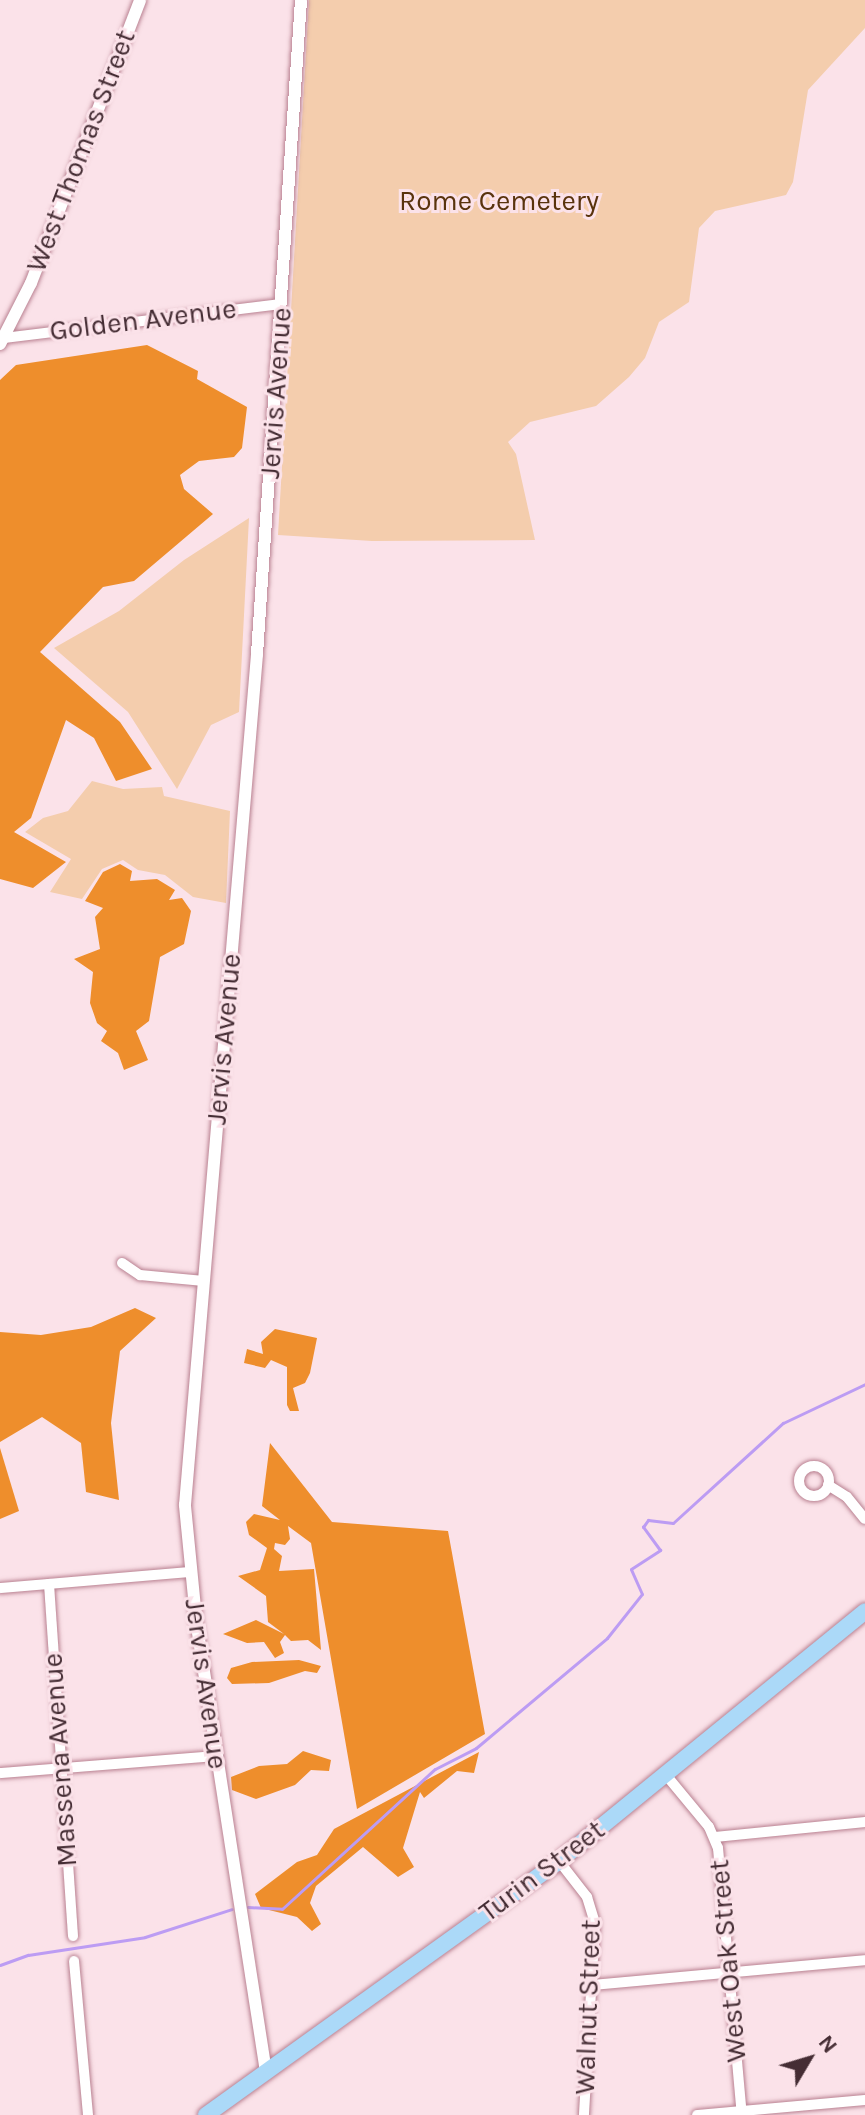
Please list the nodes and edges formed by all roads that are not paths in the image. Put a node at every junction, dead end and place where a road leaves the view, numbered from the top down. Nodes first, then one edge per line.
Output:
1 (140, 0) edge
2 (301, 0) edge
3 (281, 304) junction
4 (2, 341) edge
5 (122, 1263) dead end
6 (204, 1281) junction
7 (828, 1485) dead end
8 (865, 1519) edge
9 (190, 1572) junction
10 (49, 1584) junction
11 (0, 1588) edge
12 (865, 1611) edge
13 (217, 1756) junction
14 (61, 1768) junction
15 (0, 1773) edge
16 (666, 1775) junction
17 (865, 1822) edge
18 (715, 1837) junction
19 (559, 1861) junction
20 (73, 1936) dead end
21 (865, 1960) edge
22 (74, 1961) dead end
23 (729, 1972) junction
24 (592, 1985) junction
25 (266, 2072) junction
26 (865, 2100) edge
27 (742, 2113) edge
28 (88, 2115) edge
29 (206, 2115) edge
30 (584, 2115) edge
31 (697, 2115) edge

1 - 4 street, West Thomas Street
2 - 3 street, Jervis Avenue
3 - 4 street, Golden Avenue
3 - 6 street, Jervis Avenue
5 - 6 street
6 - 9 street, Jervis Avenue
7 - 8 street
9 - 10 street
9 - 13 street, Jervis Avenue
10 - 11 street
10 - 14 street, Massena Avenue
12 - 16 main road, Turin Street
13 - 14 street
13 - 25 street, Jervis Avenue
14 - 15 street
14 - 20 street, Massena Avenue
16 - 18 street, West Oak Street
16 - 19 main road, Turin Street
17 - 18 street
18 - 23 street, West Oak Street
19 - 24 street, Walnut Street
19 - 25 main road, Turin Street
21 - 23 street
22 - 28 street
23 - 24 street
23 - 27 street, West Oak Street
24 - 30 street, Walnut Street
25 - 29 main road, Turin Street
26 - 27 street
27 - 31 street

